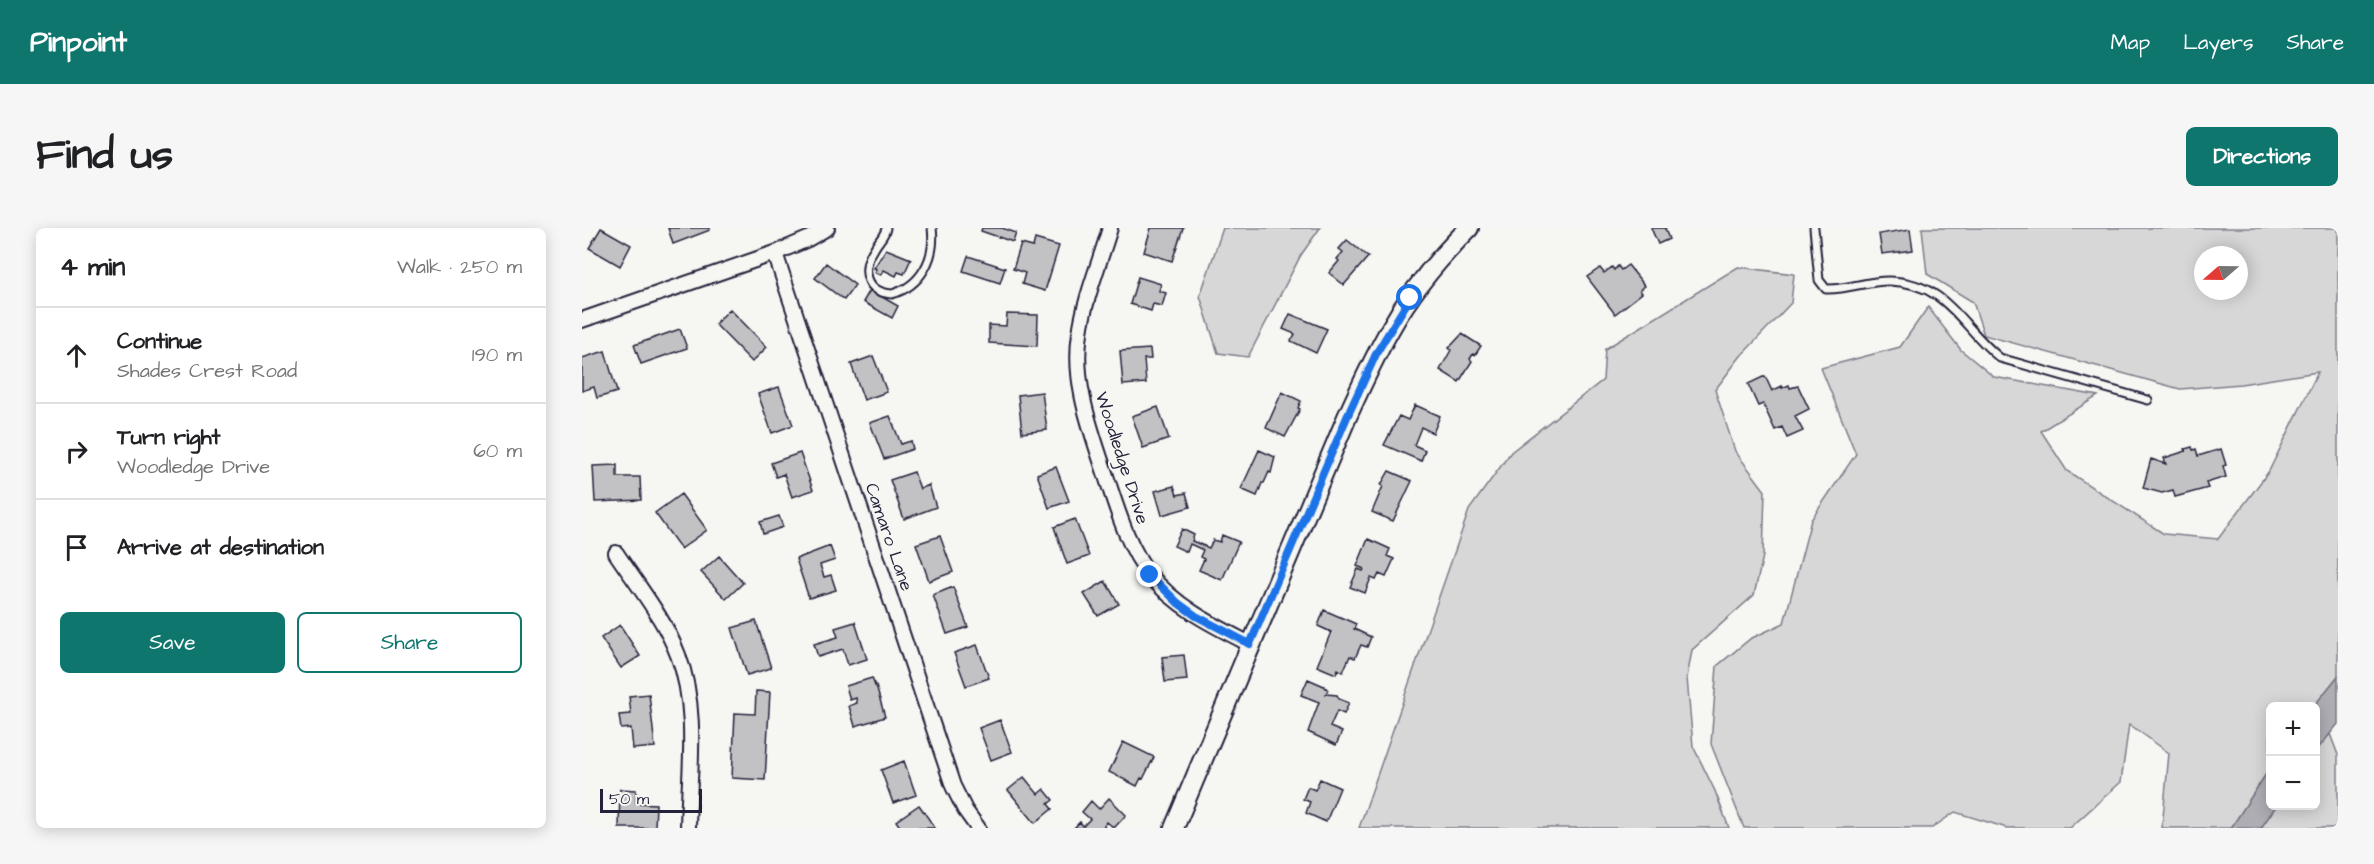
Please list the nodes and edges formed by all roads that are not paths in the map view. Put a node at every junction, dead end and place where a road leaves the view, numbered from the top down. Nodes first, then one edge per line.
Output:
1 (827, 228) edge
2 (886, 228) edge
3 (932, 228) edge
4 (1110, 228) edge
5 (1468, 228) edge
6 (1814, 228) edge
7 (775, 253) junction
8 (582, 320) edge
9 (2148, 400) dead end
10 (616, 553) dead end
11 (1250, 644) junction
12 (688, 828) edge
13 (978, 828) edge
14 (1174, 828) edge

1 - 7 street
2 - 3 lane
4 - 11 street, Woodledge Drive
5 - 11 street
6 - 9 lane
7 - 8 street
7 - 13 street, Camaro Lane
10 - 12 street
11 - 14 street

